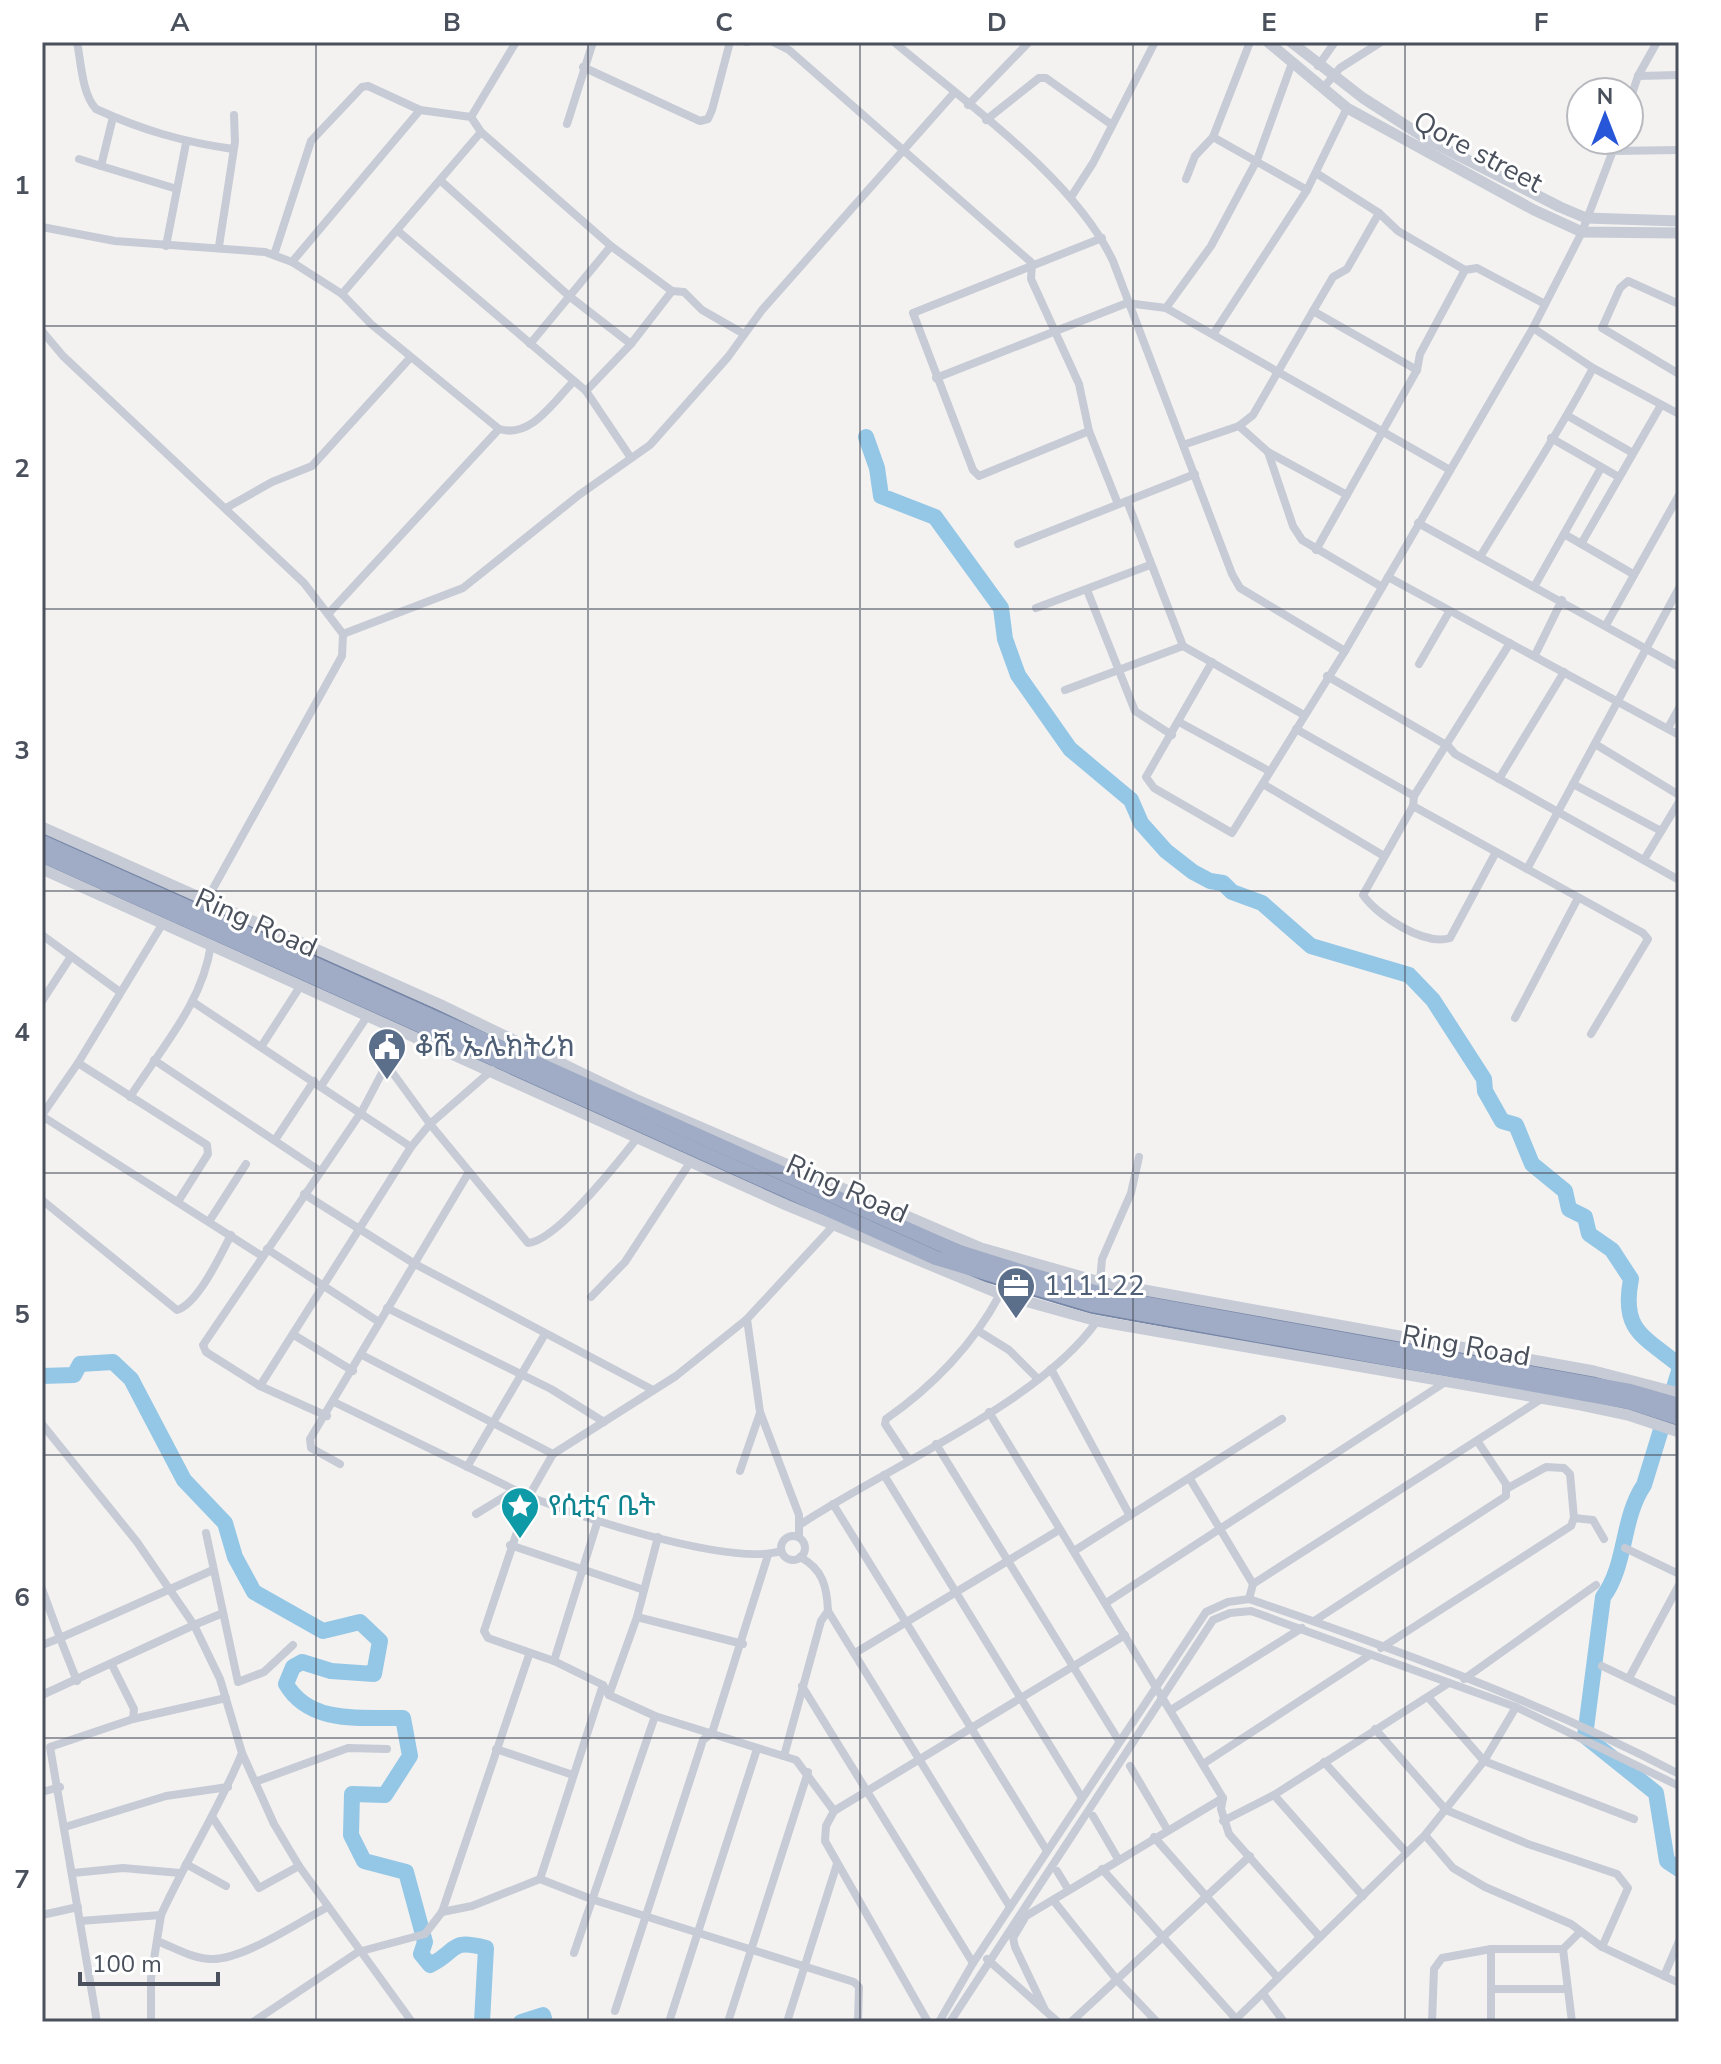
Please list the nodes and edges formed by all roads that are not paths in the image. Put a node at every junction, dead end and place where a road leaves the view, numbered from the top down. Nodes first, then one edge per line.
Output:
1 (77, 42) edge
2 (516, 42) edge
3 (593, 42) edge
4 (730, 42) edge
5 (773, 42) edge
6 (894, 42) edge
7 (1029, 42) edge
8 (1155, 42) edge
9 (1250, 42) edge
10 (1291, 42) edge
11 (1335, 42) edge
12 (1381, 42) edge
13 (1657, 42) edge
14 (1276, 45) edge
15 (1292, 63) junction
16 (1318, 66) junction
17 (583, 67) junction
18 (1334, 75) junction
19 (1679, 75) edge
20 (1638, 76) joint
21 (1324, 87) junction
22 (954, 93) junction
23 (968, 105) junction
24 (1347, 108) junction
25 (420, 110) junction
26 (234, 115) dead end
27 (113, 117) junction
28 (471, 117) junction
29 (986, 120) junction
30 (567, 124) dead end
31 (1112, 125) junction
32 (481, 132) junction
33 (1213, 137) junction
34 (186, 143) junction
35 (903, 148) junction
36 (233, 149) junction
37 (1679, 150) edge
38 (1645, 151) edge
39 (1611, 156) edge
40 (79, 159) dead end
41 (1257, 160) junction
42 (101, 166) junction
43 (1316, 173) junction
44 (1186, 179) dead end
45 (441, 181) junction
46 (177, 189) junction
47 (1307, 190) junction
48 (1071, 197) junction
49 (1379, 213) junction
50 (1586, 218) junction
51 (1679, 221) edge
52 (42, 227) edge
53 (398, 231) junction
54 (1582, 232) junction
55 (1679, 233) edge
56 (1102, 238) junction
57 (166, 246) junction
58 (219, 246) junction
59 (611, 246) junction
60 (274, 255) junction
61 (292, 262) junction
62 (1032, 263) junction
63 (1465, 270) junction
64 (672, 291) junction
65 (342, 294) junction
66 (569, 296) junction
67 (1127, 303) junction
68 (1545, 304) junction
69 (1679, 304) edge
70 (1166, 308) junction
71 (1313, 311) junction
72 (1533, 328) junction
73 (42, 331) edge
74 (1052, 331) junction
75 (1214, 333) junction
76 (744, 334) junction
77 (530, 344) junction
78 (631, 344) junction
79 (410, 358) junction
80 (1593, 368) junction
81 (1278, 370) junction
82 (1417, 370) junction
83 (1679, 374) edge
84 (936, 378) junction
85 (574, 381) junction
86 (586, 391) junction
87 (1661, 405) junction
88 (1679, 414) edge
89 (1568, 416) junction
90 (1239, 426) junction
91 (499, 429) junction
92 (1089, 431) junction
93 (1383, 431) junction
94 (1551, 438) junction
95 (1183, 445) junction
96 (1268, 452) junction
97 (1631, 452) junction
98 (631, 458) junction
99 (1601, 468) junction
100 (1450, 470) junction
101 (1195, 474) junction
102 (1617, 476) junction
103 (1347, 495) junction
104 (1678, 499) edge
105 (1123, 502) junction
106 (226, 508) junction
107 (1418, 523) junction
108 (1564, 534) junction
109 (1018, 544) dead end
110 (1581, 544) junction
111 (1316, 550) junction
112 (1480, 557) junction
113 (1150, 565) junction
114 (1633, 574) junction
115 (1388, 577) junction
116 (1382, 587) junction
117 (1534, 587) junction
118 (1679, 588) edge
119 (1087, 590) junction
120 (1562, 600) junction
121 (1036, 608) dead end
122 (1449, 612) junction
123 (329, 613) junction
124 (1606, 625) junction
125 (343, 634) junction
126 (1510, 643) junction
127 (1183, 646) junction
128 (1647, 649) junction
129 (1345, 651) junction
130 (1535, 655) junction
131 (1212, 662) junction
132 (1419, 664) dead end
133 (1679, 667) edge
134 (1117, 670) junction
135 (1564, 672) junction
136 (1327, 676) junction
137 (1065, 690) dead end
138 (1618, 700) junction
139 (1679, 708) edge
140 (1304, 715) junction
141 (1179, 722) junction
142 (1668, 728) junction
143 (1296, 729) junction
144 (1172, 735) junction
145 (1679, 735) edge
146 (1595, 744) junction
147 (1448, 746) junction
148 (1269, 771) junction
149 (1499, 779) junction
150 (1263, 784) junction
151 (1573, 784) junction
152 (1679, 795) edge
153 (1414, 801) junction
154 (1679, 802) edge
155 (1558, 812) junction
156 (42, 827) edge
157 (1661, 831) junction
158 (42, 842) edge
159 (1496, 852) junction
160 (42, 855) edge
161 (1384, 856) junction
162 (1645, 858) junction
163 (42, 869) edge
164 (1527, 869) junction
165 (1679, 880) edge
166 (1578, 898) junction
167 (203, 906) junction
168 (163, 923) junction
169 (42, 935) edge
170 (211, 944) junction
171 (70, 958) junction
172 (301, 985) junction
173 (120, 992) junction
174 (42, 1001) edge
175 (193, 1002) junction
176 (368, 1015) junction
177 (1515, 1018) dead end
178 (404, 1031) junction
179 (1591, 1034) dead end
180 (261, 1047) junction
181 (154, 1060) junction
182 (78, 1063) junction
183 (387, 1065) junction
184 (492, 1070) junction
185 (318, 1083) junction
186 (130, 1097) junction
187 (362, 1111) junction
188 (42, 1116) edge
189 (430, 1124) junction
190 (638, 1137) junction
191 (275, 1140) junction
192 (411, 1147) junction
193 (1139, 1157) dead end
194 (691, 1161) junction
195 (246, 1164) dead end
196 (320, 1171) junction
197 (469, 1172) junction
198 (304, 1194) junction
199 (42, 1200) edge
200 (179, 1200) junction
201 (210, 1220) junction
202 (833, 1226) junction
203 (358, 1229) junction
204 (231, 1235) junction
205 (264, 1252) junction
206 (415, 1264) junction
207 (1100, 1282) junction
208 (322, 1286) junction
209 (1000, 1294) junction
210 (591, 1297) dead end
211 (387, 1308) junction
212 (747, 1319) junction
213 (1097, 1321) junction
214 (379, 1322) junction
215 (980, 1332) junction
216 (545, 1334) junction
217 (294, 1335) junction
218 (362, 1355) junction
219 (1051, 1369) junction
220 (353, 1371) junction
221 (519, 1374) junction
222 (1037, 1378) junction
223 (1447, 1381) junction
224 (260, 1386) junction
225 (653, 1390) junction
226 (1679, 1393) edge
227 (1544, 1398) junction
228 (1643, 1400) junction
229 (334, 1402) junction
230 (760, 1412) junction
231 (989, 1412) junction
232 (327, 1416) junction
233 (1282, 1419) dead end
234 (492, 1420) junction
235 (1678, 1421) edge
236 (604, 1422) junction
237 (42, 1424) edge
238 (1478, 1442) junction
239 (936, 1444) junction
240 (553, 1454) junction
241 (908, 1459) junction
242 (340, 1464) dead end
243 (467, 1467) junction
244 (740, 1471) dead end
245 (884, 1475) junction
246 (1190, 1479) junction
247 (1508, 1488) junction
248 (515, 1490) junction
249 (529, 1496) junction
250 (833, 1504) junction
251 (476, 1514) dead end
252 (1130, 1516) junction
253 (1574, 1518) junction
254 (597, 1523) junction
255 (801, 1524) junction
256 (1059, 1530) junction
257 (1223, 1531) junction
258 (206, 1533) dead end
259 (658, 1537) junction
260 (799, 1537) junction
261 (1604, 1539) dead end
262 (510, 1545) junction
263 (1625, 1548) dead end
264 (781, 1551) junction
265 (1074, 1551) junction
266 (768, 1555) junction
267 (800, 1557) junction
268 (1005, 1562) junction
269 (213, 1570) junction
270 (582, 1572) junction
271 (1679, 1574) edge
272 (1253, 1584) junction
273 (1596, 1585) dead end
274 (1679, 1585) edge
275 (169, 1586) junction
276 (42, 1589) edge
277 (644, 1590) junction
278 (957, 1592) junction
279 (1249, 1599) junction
280 (1106, 1603) junction
281 (828, 1611) junction
282 (223, 1613) junction
283 (637, 1617) junction
284 (907, 1621) junction
285 (1314, 1621) junction
286 (194, 1625) junction
287 (1302, 1628) junction
288 (1125, 1635) junction
289 (60, 1638) junction
290 (743, 1644) junction
291 (42, 1645) edge
292 (293, 1645) dead end
293 (1381, 1648) junction
294 (855, 1653) junction
295 (529, 1655) junction
296 (1370, 1655) junction
297 (554, 1661) junction
298 (112, 1665) junction
299 (1069, 1666) junction
300 (1602, 1666) dead end
301 (1464, 1677) junction
302 (1629, 1678) junction
303 (77, 1681) junction
304 (1449, 1683) junction
305 (603, 1685) junction
306 (1156, 1685) junction
307 (802, 1686) junction
308 (1460, 1687) junction
309 (42, 1695) edge
310 (609, 1695) junction
311 (1162, 1695) junction
312 (1428, 1697) junction
313 (226, 1698) junction
314 (1020, 1698) junction
315 (1679, 1703) edge
316 (1516, 1707) junction
317 (1171, 1710) junction
318 (655, 1716) junction
319 (133, 1719) junction
320 (967, 1727) junction
321 (1375, 1729) junction
322 (712, 1733) junction
323 (1119, 1741) junction
324 (46, 1749) edge
325 (387, 1749) dead end
326 (496, 1749) junction
327 (757, 1749) junction
328 (242, 1753) junction
329 (784, 1756) junction
330 (919, 1760) junction
331 (1484, 1761) junction
332 (1324, 1762) junction
333 (1203, 1764) junction
334 (1130, 1766) dead end
335 (808, 1772) junction
336 (1679, 1774) edge
337 (573, 1775) junction
338 (255, 1782) junction
339 (1679, 1786) edge
340 (60, 1787) junction
341 (228, 1787) junction
342 (42, 1792) edge
343 (866, 1792) junction
344 (1274, 1795) junction
345 (1082, 1798) junction
346 (1223, 1798) junction
347 (1446, 1810) junction
348 (834, 1811) junction
349 (1093, 1816) dead end
350 (213, 1818) junction
351 (1634, 1819) dead end
352 (1223, 1821) junction
353 (65, 1827) junction
354 (1167, 1829) junction
355 (1425, 1835) junction
356 (1154, 1837) junction
357 (1047, 1851) junction
358 (1406, 1852) junction
359 (1250, 1856) junction
360 (1118, 1859) junction
361 (186, 1864) junction
362 (837, 1864) junction
363 (299, 1866) junction
364 (1102, 1869) junction
365 (1057, 1871) dead end
366 (73, 1873) junction
367 (180, 1873) junction
368 (540, 1879) junction
369 (226, 1886) dead end
370 (1068, 1889) junction
371 (1363, 1896) junction
372 (1207, 1897) junction
373 (591, 1899) junction
374 (1053, 1900) junction
375 (78, 1907) junction
376 (1010, 1907) junction
377 (326, 1908) junction
378 (442, 1912) junction
379 (42, 1915) edge
380 (161, 1915) junction
381 (644, 1916) junction
382 (80, 1921) junction
383 (699, 1931) junction
384 (1579, 1933) junction
385 (1320, 1937) junction
386 (1163, 1938) junction
387 (157, 1941) junction
388 (1679, 1941) edge
389 (1602, 1947) junction
390 (1491, 1949) junction
391 (1563, 1949) junction
392 (751, 1950) junction
393 (358, 1952) junction
394 (574, 1953) dead end
395 (980, 1953) junction
396 (989, 1961) junction
397 (973, 1963) junction
398 (805, 1968) junction
399 (1664, 1976) junction
400 (1278, 1978) junction
401 (1117, 1980) junction
402 (1679, 1983) edge
403 (1491, 1989) junction
404 (1566, 1989) junction
405 (1264, 1995) junction
406 (1045, 2010) junction
407 (615, 2011) dead end
408 (1234, 2020) edge
409 (97, 2022) edge
410 (151, 2022) edge
411 (253, 2022) edge
412 (412, 2022) edge
413 (669, 2022) edge
414 (728, 2022) edge
415 (787, 2022) edge
416 (858, 2022) edge
417 (928, 2022) edge
418 (939, 2022) edge
419 (950, 2022) edge
420 (1058, 2022) edge
421 (1071, 2022) edge
422 (1157, 2022) edge
423 (1284, 2022) edge
424 (1432, 2022) edge
425 (1491, 2022) edge
426 (1572, 2022) edge

1 - 27 street
2 - 28 street
3 - 17 street
4 - 17 street
5 - 35 street
6 - 22 street
7 - 23 street
8 - 31 street
9 - 33 street
10 - 16 street, Qore street
11 - 16 street
12 - 18 street
13 - 20 street
14 - 15 street, Qore street
15 - 21 street, Qore street
15 - 41 street
16 - 18 street, Qore street
17 - 30 street
18 - 21 street
18 - 50 street, Qore street
19 - 20 street
21 - 24 street, Qore street
22 - 23 street
22 - 35 street
23 - 29 street
24 - 43 street
24 - 54 street, Qore street
25 - 28 street
25 - 60 street
25 - 61 street
26 - 36 street
27 - 34 street
27 - 42 street
28 - 32 street
29 - 31 street
29 - 48 street
31 - 48 street
32 - 45 street
32 - 59 street
33 - 41 street
33 - 44 street
34 - 36 street
34 - 46 street
35 - 62 street
35 - 76 street
36 - 58 street
37 - 38 street
39 - 50 street
40 - 42 street
41 - 47 street
41 - 70 street
42 - 46 street
43 - 47 street
43 - 49 street
45 - 53 street
45 - 66 street
46 - 57 street
47 - 75 street
48 - 56 street
49 - 63 street
49 - 71 street
50 - 51 street, Qore street
50 - 54 street
52 - 57 street
53 - 65 street
53 - 77 street
54 - 55 street, Qore street
54 - 68 street
56 - 62 street
56 - 67 street
57 - 58 street
58 - 60 street
59 - 64 street
59 - 66 street
60 - 61 street
61 - 65 street
62 - 74 street
62 - 84 street
63 - 68 street
63 - 82 street
64 - 76 street
64 - 78 street
65 - 79 street
66 - 77 street
66 - 78 street
67 - 70 street
67 - 74 street
67 - 95 street
68 - 72 street
69 - 83 street
70 - 75 street
71 - 81 street
71 - 82 street
72 - 80 street
72 - 100 street
73 - 106 street
74 - 84 street
74 - 92 street
75 - 81 street
76 - 98 street
77 - 85 street
78 - 86 street
79 - 91 street
79 - 106 street
80 - 87 street
80 - 89 street
81 - 90 street
81 - 93 street
82 - 93 street
84 - 92 street
85 - 86 street
85 - 91 street
86 - 98 street
87 - 88 street
87 - 97 street
89 - 94 street
89 - 97 street
90 - 95 street
90 - 96 street
91 - 123 street
92 - 105 street
93 - 100 street
93 - 103 street
94 - 99 street
94 - 112 street
95 - 101 street
96 - 103 street
96 - 111 street
97 - 102 street
98 - 125 street
99 - 102 street
99 - 108 street
100 - 107 street
101 - 105 street
101 - 129 street
102 - 110 street
103 - 111 street
104 - 114 street
105 - 109 street
105 - 113 street
106 - 123 street
107 - 112 street
107 - 115 street
108 - 110 street
108 - 117 street
110 - 114 street
111 - 116 street
112 - 117 street
113 - 119 street
113 - 127 street
114 - 124 street
115 - 116 street
115 - 122 street
116 - 129 street
117 - 120 street
118 - 128 street
119 - 121 street
119 - 134 street
120 - 124 street
120 - 130 street
122 - 126 street
122 - 132 street
123 - 125 street
124 - 128 street
125 - 167 street
126 - 130 street
126 - 147 street
127 - 131 street
127 - 134 street
128 - 133 street
128 - 138 street
129 - 136 street
130 - 135 street
131 - 140 street
131 - 141 street
134 - 137 street
134 - 144 street
135 - 138 street
135 - 149 street
136 - 140 street
136 - 147 street
138 - 142 street
138 - 146 street
139 - 142 street
140 - 143 street
141 - 144 street
141 - 148 street
142 - 145 street
143 - 148 street
143 - 153 street
144 - 150 street
146 - 151 street
146 - 152 street
147 - 149 street
147 - 153 street
148 - 150 street
149 - 155 street
150 - 161 street
151 - 155 street
151 - 157 street
153 - 159 street
153 - 161 street
154 - 157 street
155 - 162 street
155 - 164 street
156 - 167 street
157 - 162 street
158 - 167 highway, Ring Road
159 - 161 street
159 - 164 street
160 - 228 highway, Ring Road
162 - 165 street
163 - 168 street
164 - 166 street
166 - 177 street
166 - 179 street
167 - 207 street
167 - 228 highway, Ring Road
168 - 170 street
168 - 173 street
169 - 171 street
170 - 172 street
170 - 175 street
171 - 173 street
171 - 174 street
172 - 176 street
172 - 180 street
173 - 182 street
175 - 180 street
175 - 181 street
176 - 178 street
176 - 185 street
178 - 183 street
178 - 184 street
180 - 185 street
181 - 186 street
181 - 191 street
182 - 186 street
182 - 188 street
183 - 187 street
183 - 189 street
184 - 189 street
184 - 190 street
185 - 187 street
185 - 191 street
186 - 200 street
187 - 192 street
187 - 196 street
188 - 200 street
189 - 192 street
189 - 197 street
190 - 194 street
190 - 197 street
191 - 196 street
192 - 203 street
193 - 207 street
194 - 202 street
194 - 210 street
195 - 201 street
196 - 198 street
197 - 206 street
198 - 203 street
198 - 205 street
199 - 204 street
200 - 201 street
201 - 204 street
202 - 209 street
202 - 212 street
203 - 206 street
203 - 208 street
204 - 205 street
205 - 208 street
205 - 224 street
206 - 211 street
206 - 216 street
207 - 228 street
208 - 214 street
208 - 217 street
209 - 213 street
209 - 215 street
211 - 214 street
211 - 221 street
212 - 225 street
212 - 230 street
213 - 219 street
213 - 223 street
214 - 218 street
215 - 222 street
215 - 241 street
216 - 221 street
216 - 225 street
217 - 220 street
217 - 224 street
218 - 220 street
218 - 234 street
219 - 222 street
219 - 252 street
220 - 229 street
221 - 234 street
221 - 236 street
222 - 231 street
223 - 227 street
223 - 257 street
224 - 232 street
225 - 236 street
226 - 228 street
227 - 228 street
227 - 238 street
228 - 235 highway, Ring Road
228 - 235 street
229 - 232 street
229 - 243 street
230 - 244 street
230 - 255 street
231 - 239 street
231 - 256 street
232 - 242 street
233 - 246 street
234 - 240 street
234 - 243 street
236 - 240 street
237 - 275 street
238 - 247 street
238 - 272 street
239 - 241 street
239 - 268 street
240 - 249 street
241 - 245 street
243 - 248 street
245 - 250 street
245 - 278 street
246 - 252 street
246 - 257 street
247 - 253 street
247 - 285 street
248 - 249 street
248 - 251 street
249 - 254 street
249 - 262 street
250 - 255 street
250 - 284 street
252 - 265 street
253 - 261 street
253 - 293 street
254 - 259 street
254 - 270 street
255 - 260 street
256 - 265 street
256 - 268 street
257 - 272 street
257 - 280 street
258 - 269 street
259 - 266 street
259 - 277 street
260 - 264 street
260 - 267 street
262 - 270 street
262 - 295 street
263 - 271 street
264 - 266 street
264 - 267 street
265 - 280 street
266 - 290 street
267 - 281 street
268 - 278 street
268 - 299 street
269 - 275 street
269 - 282 street
270 - 277 street
270 - 297 street
272 - 279 street
273 - 301 street
274 - 302 street
275 - 286 street
275 - 289 street
276 - 289 street
277 - 283 street
278 - 284 street
278 - 314 street
279 - 285 street
279 - 306 street
280 - 288 street
281 - 294 street
281 - 307 street
282 - 286 street
282 - 292 street
283 - 290 street
283 - 310 street
284 - 294 street
284 - 320 street
285 - 293 street
286 - 298 street
286 - 313 street
287 - 296 street
287 - 311 street
287 - 317 street
288 - 299 street
288 - 306 street
289 - 291 street
289 - 303 street
290 - 322 street
293 - 301 street
294 - 330 street
295 - 297 street
295 - 326 street
296 - 304 street
296 - 333 street
297 - 305 street
298 - 303 street
298 - 319 street
299 - 314 street
299 - 323 street
300 - 302 street
301 - 308 street
301 - 336 street
302 - 315 street
303 - 309 street
304 - 308 street
304 - 312 street
305 - 310 street
305 - 337 street
306 - 311 street
306 - 323 street
307 - 329 street
307 - 343 street
308 - 316 street
310 - 318 street
311 - 317 street
311 - 396 street
312 - 321 street
312 - 331 street
313 - 319 street
313 - 328 street
314 - 320 street
314 - 345 street
316 - 331 street
316 - 339 street
317 - 333 street
318 - 322 street
318 - 373 street
319 - 324 street
320 - 330 street
320 - 357 street
321 - 332 street
321 - 347 street
322 - 327 street
322 - 381 street
323 - 345 street
324 - 340 street
325 - 338 street
326 - 337 street
326 - 378 street
327 - 329 street
327 - 383 street
328 - 338 street
328 - 341 street
329 - 335 street
330 - 343 street
330 - 376 street
331 - 347 street
331 - 351 street
332 - 344 street
332 - 358 street
333 - 346 street
334 - 354 street
335 - 348 street
335 - 392 street
337 - 368 street
338 - 363 street
340 - 342 street
340 - 353 street
341 - 350 street
341 - 353 street
343 - 348 street
343 - 397 street
344 - 352 street
344 - 371 street
345 - 357 street
346 - 352 street
346 - 354 street
347 - 355 street
347 - 389 street
348 - 362 street
349 - 360 street
350 - 361 street
350 - 363 street
352 - 359 street
353 - 366 street
354 - 356 street
355 - 358 street
355 - 384 street
356 - 360 street
356 - 372 street
357 - 376 street
358 - 371 street
359 - 372 street
359 - 385 street
360 - 364 street
361 - 367 street
361 - 369 street
362 - 398 street
362 - 417 street
363 - 377 street
364 - 370 street
364 - 386 street
365 - 370 street
366 - 367 street
366 - 375 street
367 - 380 street
368 - 373 street
368 - 378 street
370 - 374 street
371 - 385 street
372 - 386 street
372 - 400 street
373 - 381 street
373 - 394 street
374 - 401 street
374 - 406 street
375 - 379 street
375 - 382 street
376 - 395 street
377 - 387 street
377 - 393 street
378 - 393 street
380 - 382 street
380 - 387 street
381 - 383 street
381 - 407 street
382 - 409 street
383 - 392 street
383 - 413 street
384 - 389 street
384 - 391 street
385 - 400 street
386 - 401 street
386 - 408 street
387 - 410 street
388 - 399 street
389 - 399 street
390 - 391 street
390 - 403 street
390 - 424 street
391 - 404 street
392 - 398 street
392 - 414 street
393 - 411 street
393 - 412 street
395 - 396 street
395 - 397 street
396 - 406 street
396 - 419 street
397 - 418 street
398 - 415 street
398 - 416 street
399 - 402 street
400 - 405 street
401 - 421 street
401 - 422 street
403 - 404 street
403 - 425 street
404 - 426 street
405 - 408 street
405 - 423 street
406 - 420 street

